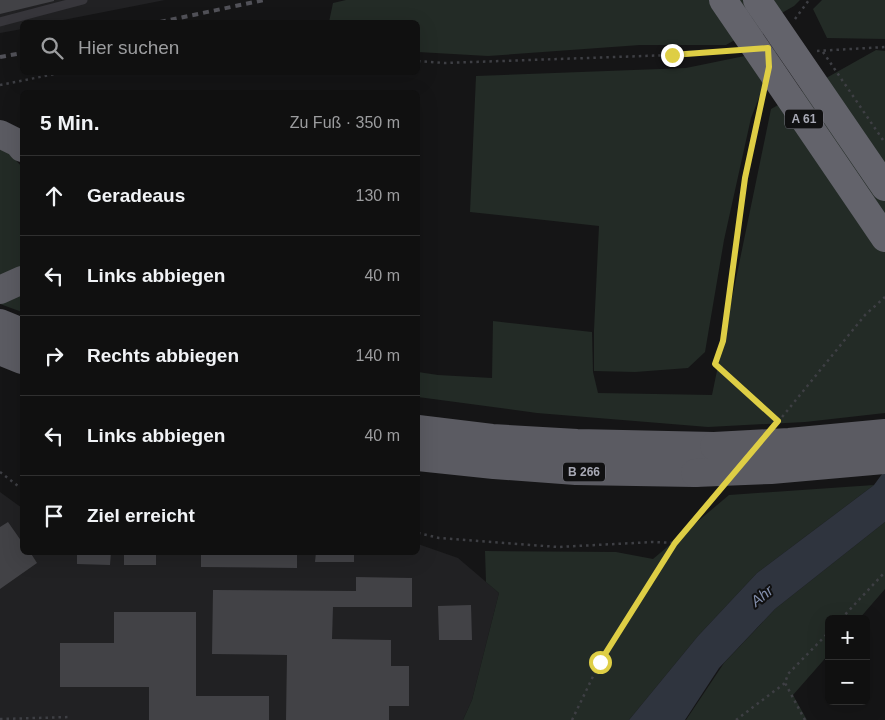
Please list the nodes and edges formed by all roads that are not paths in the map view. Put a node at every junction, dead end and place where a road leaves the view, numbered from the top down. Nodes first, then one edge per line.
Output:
1 (83, 0) edge
2 (722, 0) edge
3 (757, 0) edge
4 (0, 22) edge
5 (0, 134) edge
6 (20, 146) edge
7 (885, 187) edge
8 (885, 238) edge
9 (20, 281) edge
10 (0, 290) edge
11 (0, 323) edge
12 (20, 331) edge
13 (0, 351) edge
14 (20, 359) edge
15 (0, 366) edge
16 (20, 368) edge
17 (420, 429) edge
18 (885, 432) edge
19 (420, 457) edge
20 (885, 460) edge

1 - 4 lane
2 - 8 highway, A 61, bridge
3 - 7 highway, A 61, bridge
5 - 6 highway
9 - 10 highway
11 - 12 highway
13 - 14 highway
15 - 16 highway
17 - 18 highway, B 266, bridge
19 - 20 highway, B 266, bridge

